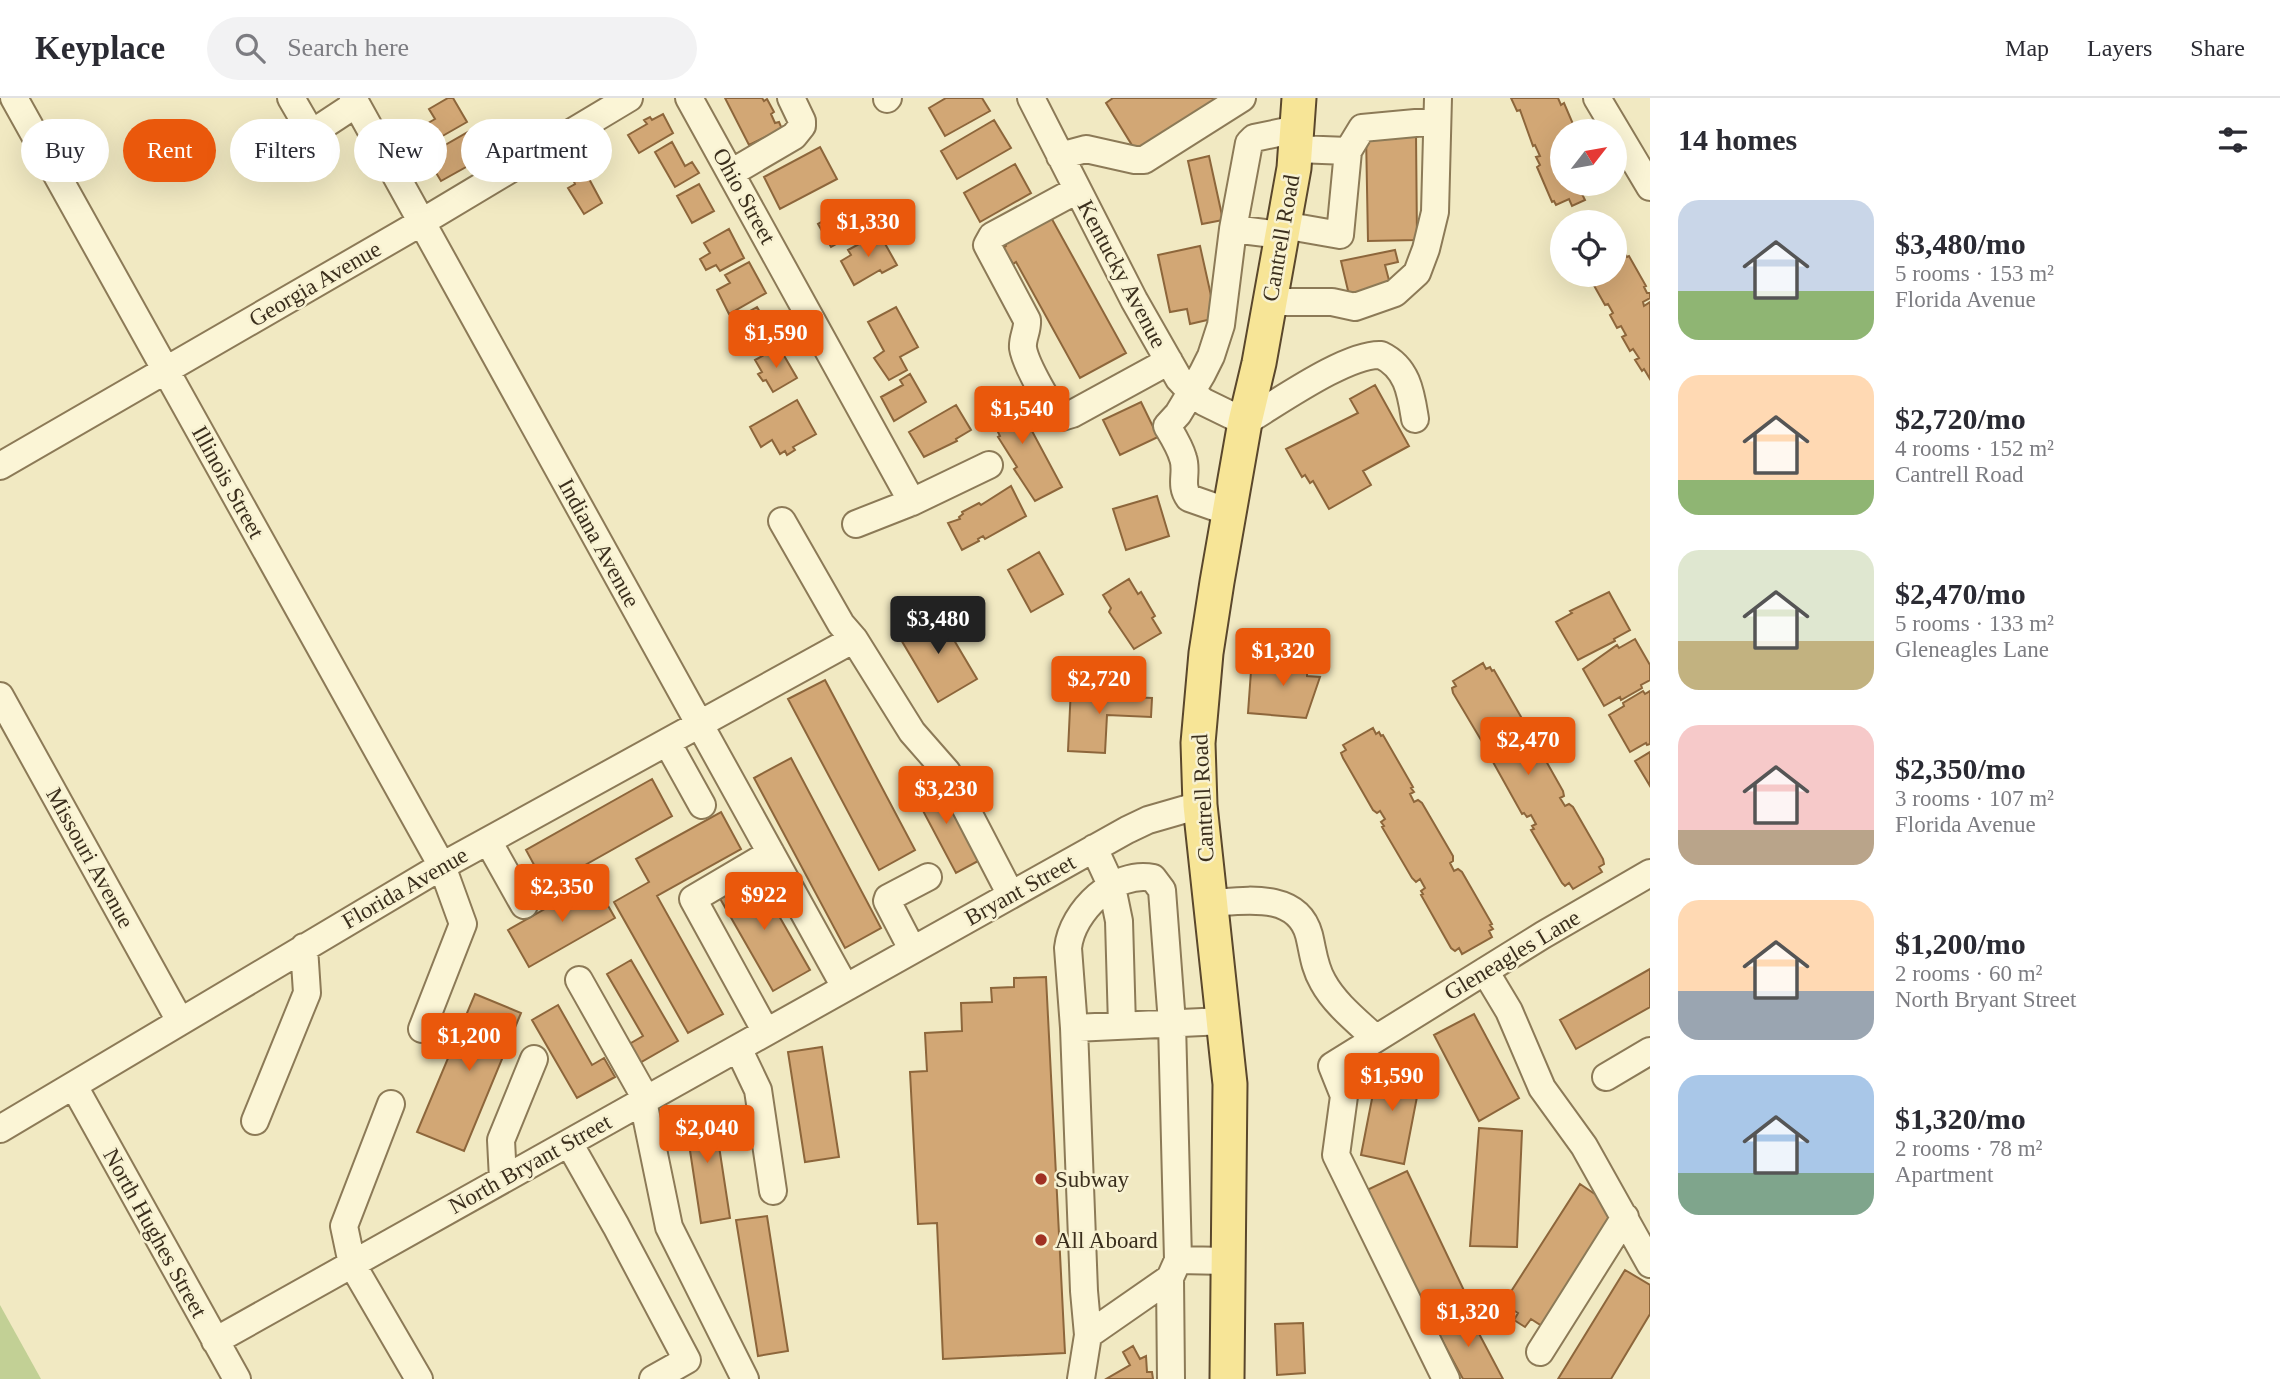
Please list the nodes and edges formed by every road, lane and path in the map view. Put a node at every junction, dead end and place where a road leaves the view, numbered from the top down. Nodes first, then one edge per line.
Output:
1 (14, 98) edge
2 (291, 98) edge
3 (629, 98) edge
4 (689, 98) edge
5 (791, 98) edge
6 (1031, 98) edge
7 (1242, 98) edge
8 (1597, 98) edge
9 (355, 101) edge
10 (1437, 110) edge
11 (1298, 125) edge
12 (1348, 151) junction
13 (1060, 156) junction
14 (731, 173) junction
15 (1650, 187) edge
16 (1077, 190) junction
17 (422, 222) junction
18 (1233, 229) junction
19 (1282, 230) junction
20 (1270, 302) junction
21 (1168, 361) junction
22 (166, 370) junction
23 (1191, 392) junction
24 (1415, 419) dead end
25 (1245, 422) junction
26 (989, 465) dead end
27 (0, 466) edge
28 (912, 502) junction
29 (1229, 512) junction
30 (782, 521) dead end
31 (856, 524) dead end
32 (854, 639) junction
33 (0, 696) edge
34 (700, 724) junction
35 (667, 743) junction
36 (702, 805) dead end
37 (1200, 805) junction
38 (488, 841) junction
39 (1094, 848) junction
40 (771, 853) junction
41 (442, 866) junction
42 (1650, 873) edge
43 (928, 877) dead end
44 (1112, 887) junction
45 (1011, 895) junction
46 (1210, 903) junction
47 (524, 905) dead end
48 (304, 947) junction
49 (912, 949) junction
50 (1485, 971) junction
51 (579, 980) dead end
52 (845, 987) junction
53 (180, 1021) junction
54 (1224, 1021) junction
55 (1172, 1023) junction
56 (1122, 1026) junction
57 (1074, 1028) junction
58 (422, 1029) dead end
59 (766, 1032) junction
60 (1375, 1038) junction
61 (738, 1048) junction
62 (1650, 1051) edge
63 (534, 1059) dead end
64 (1606, 1077) dead end
65 (74, 1086) junction
66 (644, 1100) junction
67 (391, 1104) dead end
68 (255, 1121) dead end
69 (0, 1129) edge
70 (569, 1143) junction
71 (503, 1179) junction
72 (773, 1191) dead end
73 (1625, 1217) junction
74 (1227, 1261) junction
75 (352, 1264) junction
76 (1650, 1264) edge
77 (1174, 1269) junction
78 (1088, 1335) junction
79 (215, 1341) junction
80 (1540, 1353) dead end
81 (237, 1379) edge
82 (419, 1379) edge
83 (653, 1379) edge
84 (745, 1379) edge
85 (1081, 1379) edge
86 (1171, 1379) edge
87 (1227, 1379) edge
88 (1446, 1379) edge

1 - 22 street, Illinois Street
2 - 9 street
3 - 17 street, Georgia Avenue
4 - 14 street, Ohio Street
5 - 14 street
6 - 13 street, Kentucky Avenue
7 - 13 street
8 - 15 street
9 - 17 street, Indiana Avenue
10 - 12 street
10 - 20 street
11 - 12 street
11 - 18 street
11 - 19 main road, Cantrell Road
12 - 19 street
13 - 16 street, Kentucky Avenue
14 - 28 street, Ohio Street
16 - 21 street, Kentucky Avenue
16 - 21 street
17 - 22 street, Georgia Avenue
17 - 34 street, Indiana Avenue
18 - 19 street
18 - 23 street
19 - 20 main road, Cantrell Road
20 - 25 main road, Cantrell Road
21 - 23 street, Kentucky Avenue
22 - 27 street, Georgia Avenue
22 - 41 street, Illinois Street
23 - 25 street, Kentucky Avenue
23 - 29 street
24 - 25 street
25 - 29 main road, Cantrell Road
26 - 28 street
28 - 31 street
29 - 37 main road, Cantrell Road
30 - 32 street
32 - 34 street, Florida Avenue
32 - 45 street
33 - 53 street, Missouri Avenue
34 - 35 street, Florida Avenue
34 - 40 street, Indiana Avenue
35 - 36 street
35 - 38 street, Florida Avenue
37 - 39 street, Bryant Street
37 - 46 main road, Cantrell Road
38 - 41 street, Florida Avenue
38 - 47 street
39 - 44 street
39 - 45 street, Bryant Street
40 - 52 street, Indiana Avenue
40 - 59 street
41 - 48 street, Florida Avenue
41 - 58 street, Illinois Street
42 - 50 street, Gleneagles Lane
43 - 49 street
44 - 55 street
44 - 56 street
44 - 57 street
45 - 49 street, Bryant Street
46 - 54 main road, Cantrell Road
46 - 60 street
48 - 53 street, Florida Avenue
48 - 68 street
49 - 52 street, Bryant Street
50 - 60 street, Gleneagles Lane
50 - 73 street
51 - 66 street
52 - 59 street, North Bryant Street
53 - 65 street, Florida Avenue
54 - 55 street
54 - 74 main road, Cantrell Road
55 - 56 street
55 - 77 street
56 - 57 street
57 - 78 street
59 - 61 street, North Bryant Street
60 - 88 street, Gleneagles Lane
61 - 66 street, North Bryant Street
61 - 72 street
62 - 64 street
63 - 71 street
65 - 69 street, Florida Avenue
65 - 79 street, North Hughes Street
66 - 70 street, North Bryant Street
66 - 84 street
67 - 75 street
70 - 71 street, North Bryant Street
70 - 83 street
71 - 75 street, North Bryant Street
73 - 76 street
73 - 80 street
74 - 77 street
74 - 87 main road, Cantrell Road
75 - 79 street, North Bryant Street
75 - 82 street
77 - 78 street
77 - 86 street
78 - 85 street
79 - 81 street, North Hughes Street

